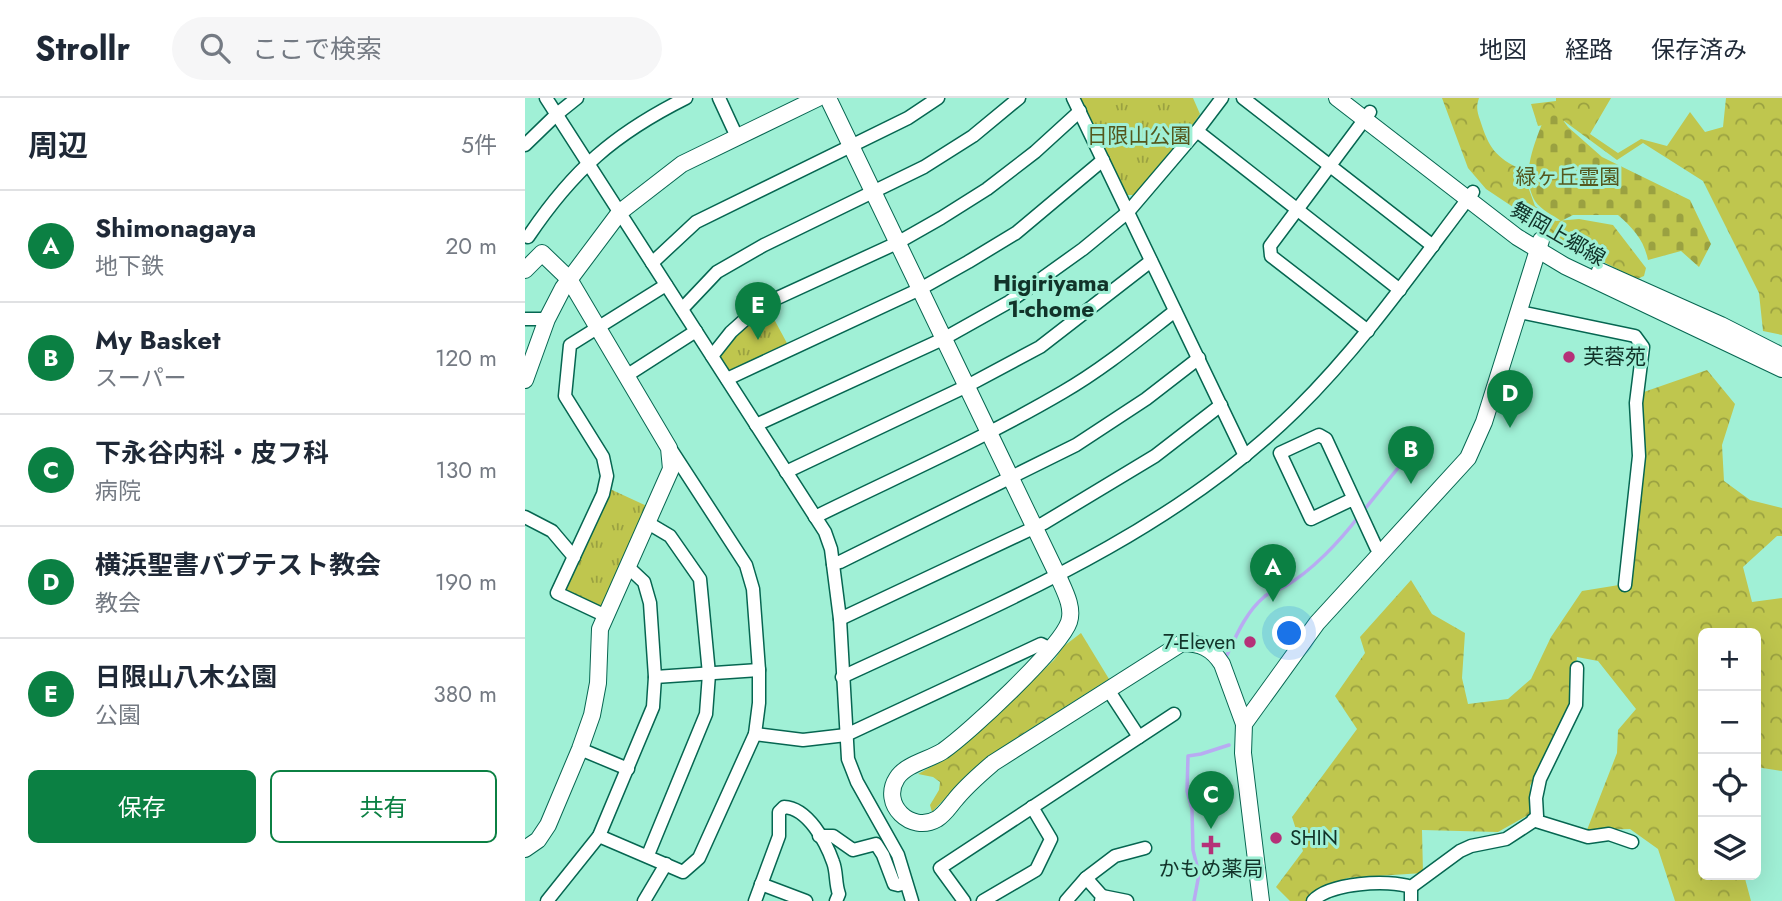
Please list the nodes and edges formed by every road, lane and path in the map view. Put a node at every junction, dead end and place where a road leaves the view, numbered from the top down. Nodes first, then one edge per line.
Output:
1 (546, 98) edge
2 (577, 98) edge
3 (686, 98) edge
4 (719, 98) edge
5 (818, 98) edge
6 (828, 98) edge
7 (938, 98) edge
8 (1019, 98) edge
9 (1073, 98) edge
10 (1222, 98) edge
11 (1243, 98) edge
12 (1337, 98) edge
13 (1352, 98) edge
14 (1080, 111) junction
15 (557, 114) junction
16 (1368, 116) junction
17 (1197, 131) junction
18 (737, 137) junction
19 (525, 145) edge
20 (850, 146) junction
21 (1103, 160) junction
22 (588, 162) junction
23 (1330, 167) junction
24 (873, 193) junction
25 (1470, 196) junction
26 (1297, 209) junction
27 (620, 212) junction
28 (1128, 212) junction
29 (526, 236) edge
30 (897, 243) junction
31 (1539, 245) junction
32 (1433, 246) junction
33 (541, 254) junction
34 (1151, 261) junction
35 (653, 263) junction
36 (525, 270) edge
37 (569, 279) junction
38 (666, 285) junction
39 (920, 289) junction
40 (1400, 290) junction
41 (682, 309) junction
42 (1175, 311) junction
43 (1520, 312) junction
44 (525, 319) edge
45 (547, 319) junction
46 (597, 327) junction
47 (696, 331) junction
48 (1368, 331) junction
49 (943, 339) junction
50 (712, 356) junction
51 (1782, 356) edge
52 (1199, 358) junction
53 (1782, 369) edge
54 (626, 376) junction
55 (727, 379) junction
56 (525, 380) edge
57 (967, 386) junction
58 (1220, 405) junction
59 (756, 425) junction
60 (988, 433) junction
61 (669, 448) junction
62 (1245, 456) junction
63 (786, 472) junction
64 (1011, 480) junction
65 (1355, 504) junction
66 (525, 517) edge
67 (815, 517) junction
68 (648, 523) junction
69 (1034, 528) junction
70 (1381, 552) junction
71 (574, 557) junction
72 (833, 564) junction
73 (628, 567) junction
74 (1058, 576) junction
75 (1625, 585) dead end
76 (606, 616) junction
77 (840, 618) junction
78 (1051, 649) junction
79 (1577, 668) dead end
80 (759, 670) junction
81 (709, 674) junction
82 (655, 677) junction
83 (842, 677) junction
84 (1109, 691) junction
85 (1174, 714) dead end
86 (1244, 724) junction
87 (755, 734) junction
88 (846, 736) junction
89 (1139, 737) junction
90 (580, 749) junction
91 (628, 769) junction
92 (1032, 807) junction
93 (1534, 820) junction
94 (599, 836) junction
95 (819, 836) junction
96 (1632, 842) dead end
97 (1145, 848) dead end
98 (525, 849) edge
99 (648, 855) junction
100 (666, 864) junction
101 (1086, 878) junction
102 (906, 883) junction
103 (761, 884) junction
104 (1411, 887) junction
105 (1102, 899) edge
106 (910, 900) edge
107 (547, 901) edge
108 (644, 901) edge
109 (755, 901) edge
110 (806, 901) edge
111 (836, 901) edge
112 (964, 901) edge
113 (983, 901) edge
114 (1066, 901) edge
115 (1127, 901) edge
116 (1261, 901) edge
117 (1313, 901) edge
118 (1411, 901) edge

1 - 15 street
2 - 15 street
3 - 22 street
4 - 18 street
5 - 18 street
6 - 20 street
7 - 20 street
8 - 24 street
9 - 14 street
10 - 17 street
11 - 23 street
12 - 16 street, 舞岡上郷線
13 - 16 street, 舞岡上郷線
14 - 21 street
14 - 30 street
15 - 19 street
15 - 22 street
16 - 23 street
16 - 25 street, 舞岡上郷線
17 - 26 street
17 - 28 street
18 - 27 street
20 - 24 street
20 - 35 street
21 - 28 street
21 - 39 street
22 - 27 street
22 - 29 street
23 - 26 street
23 - 32 street
24 - 30 street
24 - 41 street
25 - 31 street, 舞岡上郷線
25 - 32 street
26 - 40 street
26 - 48 street
27 - 35 street
27 - 37 street
28 - 34 street
28 - 49 street
29 - 33 street
30 - 39 street
30 - 50 street
31 - 43 street
31 - 51 street, 舞岡上郷線
31 - 53 street, 舞岡上郷線
32 - 40 street
33 - 36 street
33 - 37 street
34 - 42 street
34 - 57 street
35 - 38 street
37 - 45 street
37 - 46 street
38 - 41 street
38 - 46 street
39 - 49 street
39 - 55 street
40 - 48 street
41 - 47 street
42 - 52 street
42 - 60 street
43 - 70 street
43 - 75 street
44 - 45 street
45 - 56 street
46 - 54 street
46 - 71 street
47 - 50 street
47 - 54 street
48 - 62 street
49 - 57 street
49 - 59 street
50 - 55 street
52 - 58 street
52 - 64 street
54 - 61 street
55 - 59 street
57 - 60 street
57 - 63 street
58 - 62 street
58 - 69 street
59 - 63 street
60 - 64 street
60 - 67 street
61 - 68 street
61 - 80 street
62 - 74 street
63 - 67 street
64 - 69 street
64 - 72 street
65 - 65 street
65 - 70 street
66 - 71 street
67 - 72 street
68 - 73 street
68 - 81 street
69 - 74 street
69 - 77 street
70 - 86 street
71 - 76 street
72 - 77 street
73 - 76 street
73 - 82 street
74 - 78 street
74 - 83 street
76 - 90 street
77 - 83 street
78 - 84 street
78 - 88 street
79 - 93 street
80 - 81 street
80 - 87 street
81 - 82 street
81 - 99 street
82 - 91 street
83 - 88 street
84 - 86 street
84 - 89 street
85 - 89 street
86 - 116 street
87 - 88 street
87 - 100 street
88 - 102 street
89 - 92 street
90 - 91 street
90 - 98 street
91 - 94 street
92 - 112 street
92 - 113 street
93 - 96 street
93 - 104 street
94 - 99 street
94 - 107 street
95 - 102 street
95 - 103 street
95 - 111 street
97 - 101 street
99 - 100 street
100 - 108 street
101 - 105 street
101 - 114 street
102 - 106 street
103 - 109 street
103 - 110 street
104 - 117 street
104 - 118 street
105 - 115 street

